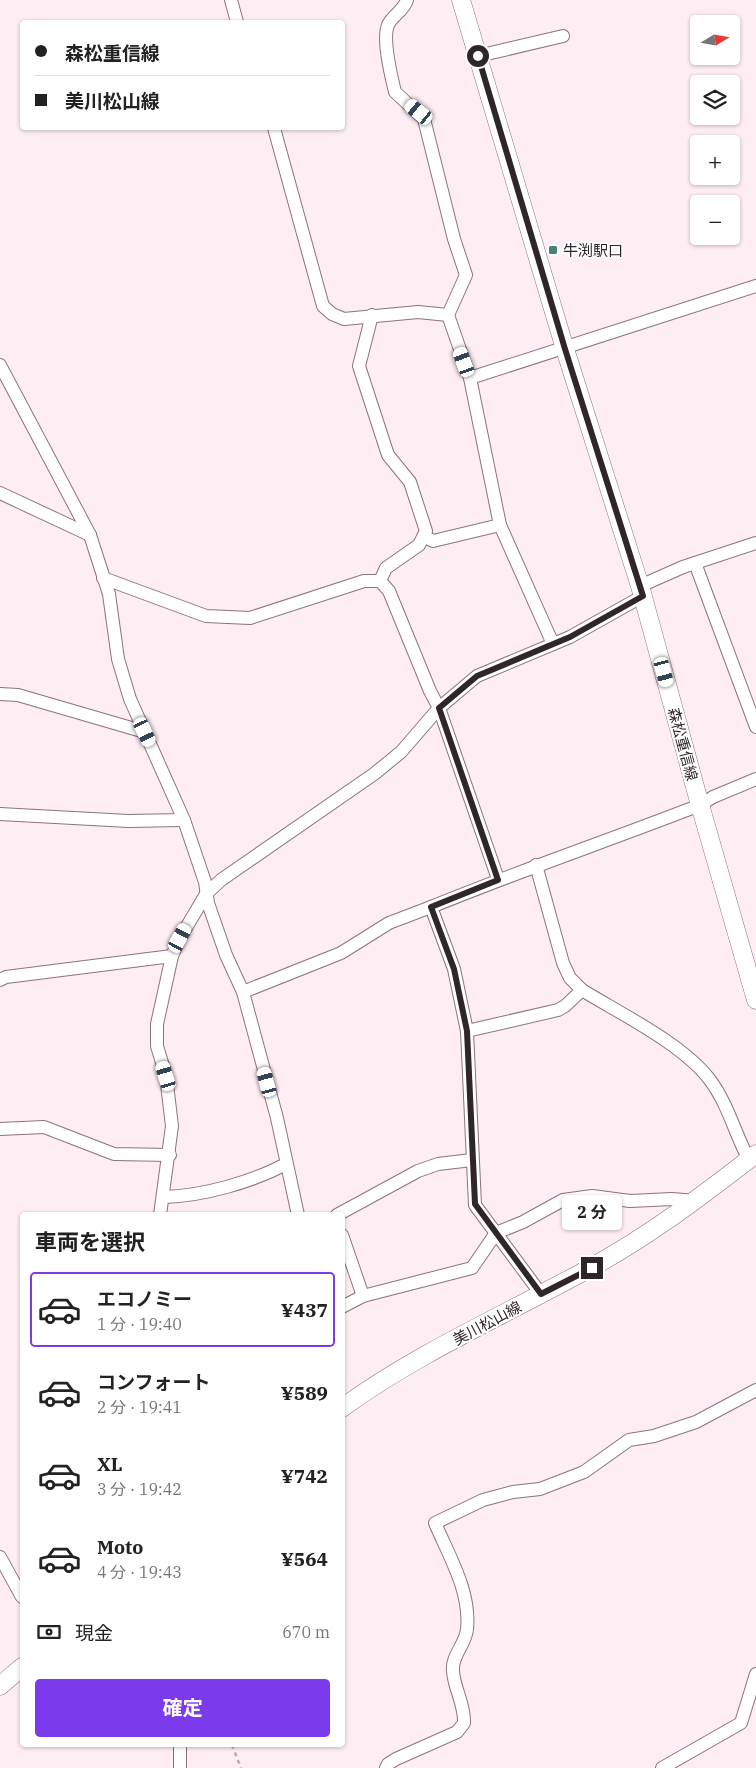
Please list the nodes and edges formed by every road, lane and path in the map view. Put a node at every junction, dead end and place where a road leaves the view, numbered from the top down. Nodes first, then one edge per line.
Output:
1 (231, 0) edge
2 (407, 0) edge
3 (461, 0) edge
4 (236, 20) edge
5 (563, 36) dead end
6 (478, 56) junction
7 (275, 130) edge
8 (756, 286) edge
9 (372, 315) junction
10 (448, 315) junction
11 (565, 349) junction
12 (0, 365) edge
13 (470, 378) junction
14 (0, 493) edge
15 (500, 525) junction
16 (90, 535) junction
17 (425, 538) junction
18 (756, 543) edge
19 (695, 562) junction
20 (103, 578) junction
21 (380, 581) junction
22 (642, 591) junction
23 (552, 644) junction
24 (0, 694) edge
25 (439, 708) junction
26 (756, 727) edge
27 (145, 732) junction
28 (756, 779) edge
29 (700, 805) junction
30 (0, 814) edge
31 (184, 820) junction
32 (536, 865) junction
33 (498, 880) junction
34 (206, 894) junction
35 (431, 907) junction
36 (172, 956) junction
37 (0, 980) edge
38 (582, 990) junction
39 (242, 992) junction
40 (756, 1000) edge
41 (467, 1031) junction
42 (0, 1128) edge
43 (170, 1155) junction
44 (753, 1157) edge
45 (472, 1160) junction
46 (286, 1164) junction
47 (164, 1197) junction
48 (695, 1201) junction
49 (161, 1212) edge
50 (297, 1212) edge
51 (342, 1212) edge
52 (496, 1233) junction
53 (345, 1243) edge
54 (541, 1294) junction
55 (364, 1296) junction
56 (345, 1306) edge
57 (756, 1390) edge
58 (345, 1406) edge
59 (0, 1557) edge
60 (20, 1593) edge
61 (20, 1669) edge
62 (756, 1674) edge
63 (0, 1686) edge
64 (756, 1720) edge
65 (741, 1723) junction
66 (180, 1747) edge
67 (233, 1747) edge
68 (180, 1768) edge
69 (241, 1768) edge
70 (386, 1768) edge
71 (662, 1768) edge

1 - 4 street
2 - 10 street
3 - 6 main road, 森松重信線
5 - 6 street
6 - 11 main road, 森松重信線
7 - 9 street
8 - 11 street
9 - 10 street
9 - 17 street
10 - 13 street
11 - 13 street
11 - 22 main road, 森松重信線
12 - 16 street
13 - 15 street
14 - 16 street
15 - 17 street
15 - 23 street
16 - 20 street
17 - 21 street
18 - 19 street
19 - 22 street
19 - 26 street
20 - 21 street
20 - 27 street
21 - 25 street
22 - 23 street
22 - 29 main road, 森松重信線
23 - 25 street
24 - 27 street
25 - 33 street
25 - 34 street
27 - 31 street
28 - 29 street
29 - 32 street
29 - 40 main road, 森松重信線
30 - 31 street
31 - 34 street
32 - 33 street
32 - 38 street
33 - 35 street
34 - 36 street
34 - 39 street
35 - 39 street
35 - 41 street
36 - 37 street
36 - 43 street
38 - 41 street
38 - 44 street
39 - 46 street
41 - 45 street
42 - 43 street
43 - 47 street
44 - 48 main road, 美川松山線
45 - 51 street
45 - 52 street
46 - 47 street
46 - 50 street
47 - 49 street
48 - 52 street
48 - 54 main road, 美川松山線
52 - 54 street
52 - 55 street
53 - 55 street
54 - 58 main road, 美川松山線
55 - 56 street
57 - 70 street
59 - 60 street
61 - 63 main road
62 - 65 street
64 - 65 street
65 - 71 street
66 - 68 street
67 - 69 path

